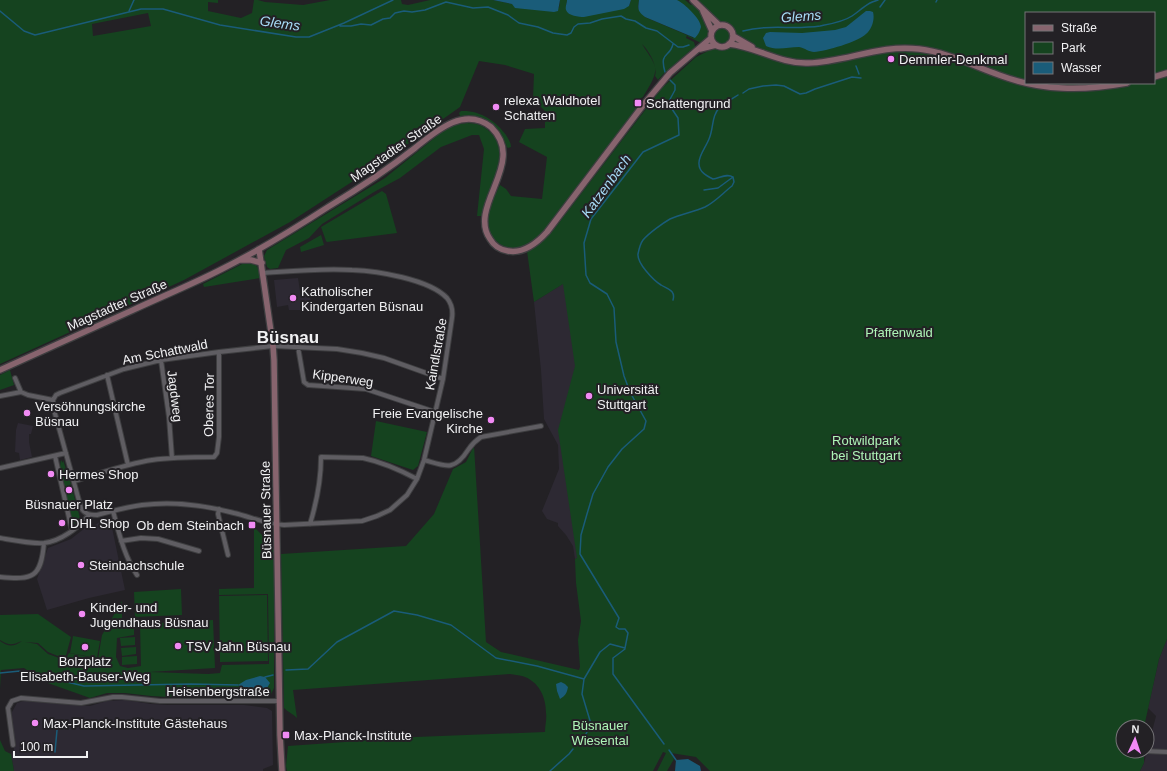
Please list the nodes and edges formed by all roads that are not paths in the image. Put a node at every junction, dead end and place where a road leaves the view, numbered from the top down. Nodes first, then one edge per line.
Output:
1 (693, 0) edge
2 (703, 10) junction
3 (719, 25) junction
4 (712, 30) junction
5 (733, 36) junction
6 (711, 38) junction
7 (729, 44) junction
8 (716, 45) junction
9 (700, 48) junction
10 (766, 55) junction
11 (1167, 73) edge
12 (1155, 77) edge
13 (1025, 83) edge
14 (1029, 84) edge
15 (1121, 84) edge
16 (259, 249) junction
17 (239, 260) junction
18 (262, 263) junction
19 (263, 273) junction
20 (273, 346) junction
21 (298, 347) junction
22 (219, 352) junction
23 (161, 360) junction
24 (0, 370) edge
25 (107, 375) junction
26 (15, 378) dead end
27 (443, 379) junction
28 (21, 392) junction
29 (0, 396) edge
30 (53, 400) junction
31 (435, 412) junction
32 (540, 426) dead end
33 (66, 453) junction
34 (55, 456) junction
35 (172, 458) junction
36 (424, 460) junction
37 (128, 465) junction
38 (0, 468) edge
39 (417, 479) junction
40 (74, 481) junction
41 (218, 509) junction
42 (113, 511) junction
43 (89, 515) junction
44 (310, 524) junction
45 (277, 525) junction
46 (72, 531) junction
47 (0, 538) edge
48 (121, 541) junction
49 (44, 543) junction
50 (199, 551) dead end
51 (228, 555) dead end
52 (137, 575) dead end
53 (0, 577) edge
54 (280, 701) junction
55 (13, 745) dead end
56 (1155, 751) edge
57 (1167, 752) edge
58 (282, 771) edge

1 - 2 main road
2 - 3 main road
2 - 4 main road
3 - 4 main road
3 - 5 main road
4 - 6 main road
5 - 7 main road
5 - 10 main road
6 - 8 main road
6 - 9 main road, Magstadter Straße
7 - 8 main road
7 - 10 main road
8 - 9 main road, Magstadter Straße
9 - 16 main road, Magstadter Straße
10 - 13 main road
11 - 12 main road
14 - 15 main road
16 - 17 main road, Magstadter Straße
16 - 18 main road, Büsnauer Straße
17 - 18 main road
17 - 24 main road, Magstadter Straße
18 - 19 main road, Büsnauer Straße
19 - 20 main road, Büsnauer Straße
19 - 27 street, Kaindlstraße
20 - 21 street, Am Schattwald
20 - 22 street, Am Schattwald
20 - 45 main road, Büsnauer Straße
21 - 27 street, Am Schattwald
21 - 31 street, Kipperweg
22 - 23 street, Am Schattwald
22 - 35 street, Oberes Tor
23 - 25 street, Am Schattwald
23 - 35 street, Jagdweg
25 - 30 street, Am Schattwald
25 - 37 street
26 - 28 street
27 - 31 street, Kaindlstraße
28 - 29 street
28 - 30 street
30 - 33 street
31 - 36 street, Kaindlstraße
32 - 36 street
33 - 34 street
33 - 40 street
34 - 38 street
34 - 46 street
35 - 37 street
36 - 39 street, Kaindlstraße
37 - 40 street
39 - 44 street, Kaindlstraße
39 - 44 street
40 - 43 street
41 - 42 street
41 - 45 street
41 - 51 street
42 - 43 street
42 - 48 street
43 - 46 street
44 - 45 street, Kaindlstraße
45 - 54 main road, Büsnauer Straße
46 - 49 street
47 - 49 street
48 - 50 street
48 - 52 street
49 - 53 street
54 - 55 street, Heisenbergstraße
54 - 58 main road, Büsnauer Straße
56 - 57 street

